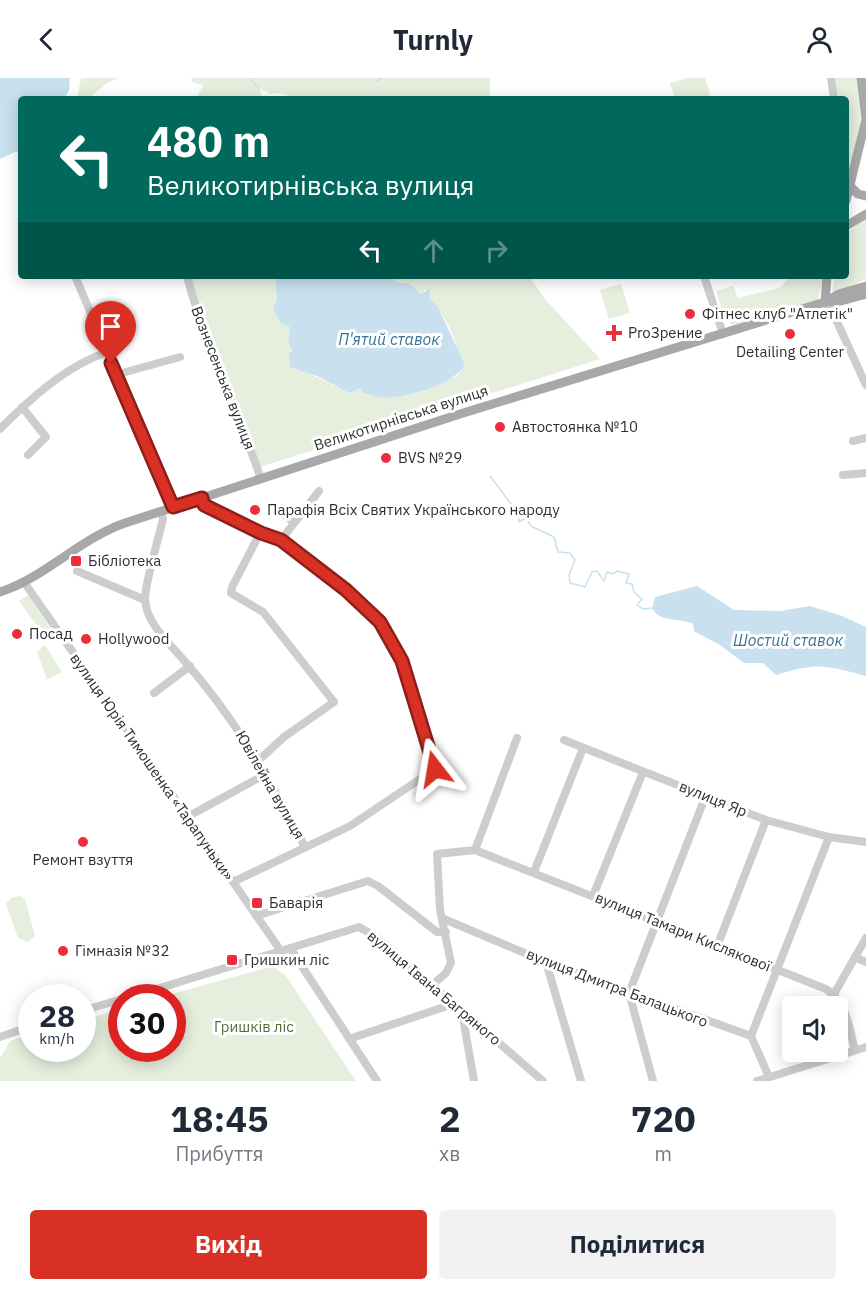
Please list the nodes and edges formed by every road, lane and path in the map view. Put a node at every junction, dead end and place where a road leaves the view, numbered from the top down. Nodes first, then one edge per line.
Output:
1 (831, 78) edge
2 (861, 78) edge
3 (834, 96) edge
4 (866, 118) edge
5 (849, 183) edge
6 (850, 186) junction
7 (849, 190) edge
8 (866, 196) edge
9 (866, 214) edge
10 (849, 224) edge
11 (76, 279) edge
12 (189, 279) edge
13 (705, 279) edge
14 (827, 279) edge
15 (866, 286) edge
16 (866, 294) edge
17 (825, 303) junction
18 (723, 334) junction
19 (108, 352) junction
20 (180, 357) dead end
21 (115, 375) junction
22 (866, 385) edge
23 (22, 407) junction
24 (0, 429) edge
25 (866, 438) edge
26 (853, 441) dead end
27 (28, 455) dead end
28 (866, 473) edge
29 (843, 475) dead end
30 (261, 479) junction
31 (319, 491) dead end
32 (202, 498) junction
33 (173, 507) junction
34 (277, 510) dead end
35 (161, 511) junction
36 (294, 522) junction
37 (261, 533) junction
38 (281, 540) junction
39 (77, 571) dead end
40 (24, 582) junction
41 (0, 592) edge
42 (145, 600) junction
43 (190, 666) junction
44 (154, 693) dead end
45 (517, 738) dead end
46 (564, 741) dead end
47 (583, 748) junction
48 (259, 760) junction
49 (643, 771) junction
50 (266, 774) junction
51 (705, 795) junction
52 (187, 817) junction
53 (766, 820) junction
54 (829, 837) junction
55 (866, 842) edge
56 (305, 847) junction
57 (475, 850) junction
58 (534, 872) junction
59 (233, 882) junction
60 (593, 896) junction
61 (256, 916) junction
62 (444, 919) junction
63 (657, 920) junction
64 (446, 932) junction
65 (271, 937) junction
66 (866, 938) edge
67 (718, 945) junction
68 (290, 948) junction
69 (280, 951) junction
70 (268, 955) junction
71 (855, 957) junction
72 (546, 962) junction
73 (866, 962) edge
74 (776, 968) junction
75 (173, 984) edge
76 (432, 985) junction
77 (628, 993) junction
78 (834, 994) junction
79 (453, 1005) junction
80 (462, 1012) junction
81 (18, 1030) edge
82 (0, 1036) edge
83 (751, 1036) junction
84 (349, 1039) junction
85 (866, 1047) edge
86 (855, 1050) junction
87 (768, 1077) junction
88 (377, 1081) edge
89 (474, 1081) edge
90 (543, 1081) edge
91 (581, 1081) edge
92 (653, 1081) edge
93 (757, 1081) edge

1 - 3 street
2 - 4 main road
4 - 6 main road
5 - 6 street
6 - 7 main road
6 - 8 main road
9 - 10 main road
11 - 19 street
12 - 30 street, Вознесенська вулиця
13 - 18 street
14 - 17 main road
15 - 17 main road, Великотирнівська вулиця
16 - 17 main road, Великотирнівська вулиця
17 - 18 main road, Великотирнівська вулиця
17 - 22 street
18 - 30 main road, Великотирнівська вулиця
19 - 21 street
19 - 23 street
20 - 21 street
21 - 33 street
23 - 24 street
23 - 27 street
25 - 26 street
28 - 29 street
30 - 32 main road, Великотирнівська вулиця
31 - 36 street
32 - 33 main road, Великотирнівська вулиця
32 - 37 street
33 - 35 main road, Великотирнівська вулиця
34 - 36 street
35 - 40 main road, Великотирнівська вулиця
35 - 42 street
36 - 38 street
37 - 38 street
37 - 48 street
38 - 56 street, Ювілейна вулиця
39 - 42 street
40 - 41 main road, Великотирнівська вулиця
40 - 52 street, вулиця Юрія Тимошенка «Тарапуньки»
42 - 43 street, Ювілейна вулиця
43 - 44 street
43 - 48 street, Ювілейна вулиця
45 - 57 street
46 - 47 street, вулиця Яр
47 - 49 street, вулиця Яр
47 - 58 street
48 - 50 street, Ювілейна вулиця
49 - 51 street, вулиця Яр
49 - 60 street
50 - 52 street
50 - 56 street, Ювілейна вулиця
51 - 53 street, вулиця Яр
51 - 63 street
52 - 59 street, вулиця Юрія Тимошенка «Тарапуньки»
53 - 54 street, вулиця Яр
53 - 67 street
54 - 55 street, вулиця Яр
54 - 74 street
56 - 59 street, Ювілейна вулиця
57 - 58 street, вулиця Тамари Кислякової
57 - 62 street
58 - 60 street, вулиця Тамари Кислякової
59 - 61 street, вулиця Юрія Тимошенка «Тарапуньки»
60 - 63 street, вулиця Тамари Кислякової
61 - 64 street
61 - 65 street, вулиця Юрія Тимошенка «Тарапуньки»
62 - 64 street
62 - 72 street, вулиця Дмитра Балацького
63 - 67 street, вулиця Тамари Кислякової
63 - 77 street
64 - 76 street
65 - 69 street, вулиця Юрія Тимошенка «Тарапуньки»
65 - 70 street
66 - 71 street
67 - 74 street, вулиця Тамари Кислякової
68 - 69 street, вулиця Івана Багряного
68 - 76 street, вулиця Івана Багряного
68 - 84 street
69 - 70 street, вулиця Івана Багряного
70 - 75 street, вулиця Івана Багряного
71 - 73 street
71 - 78 street
72 - 77 street, вулиця Дмитра Балацького
72 - 91 street
74 - 78 street, вулиця Тамари Кислякової
74 - 83 street
76 - 79 street, вулиця Івана Багряного
77 - 83 street, вулиця Дмитра Балацького
77 - 92 street
78 - 86 street
79 - 80 street, вулиця Івана Багряного
79 - 84 street
80 - 89 street
80 - 90 street, вулиця Івана Багряного
81 - 82 street
83 - 87 street
84 - 88 street
85 - 86 street
86 - 87 street
87 - 93 street

